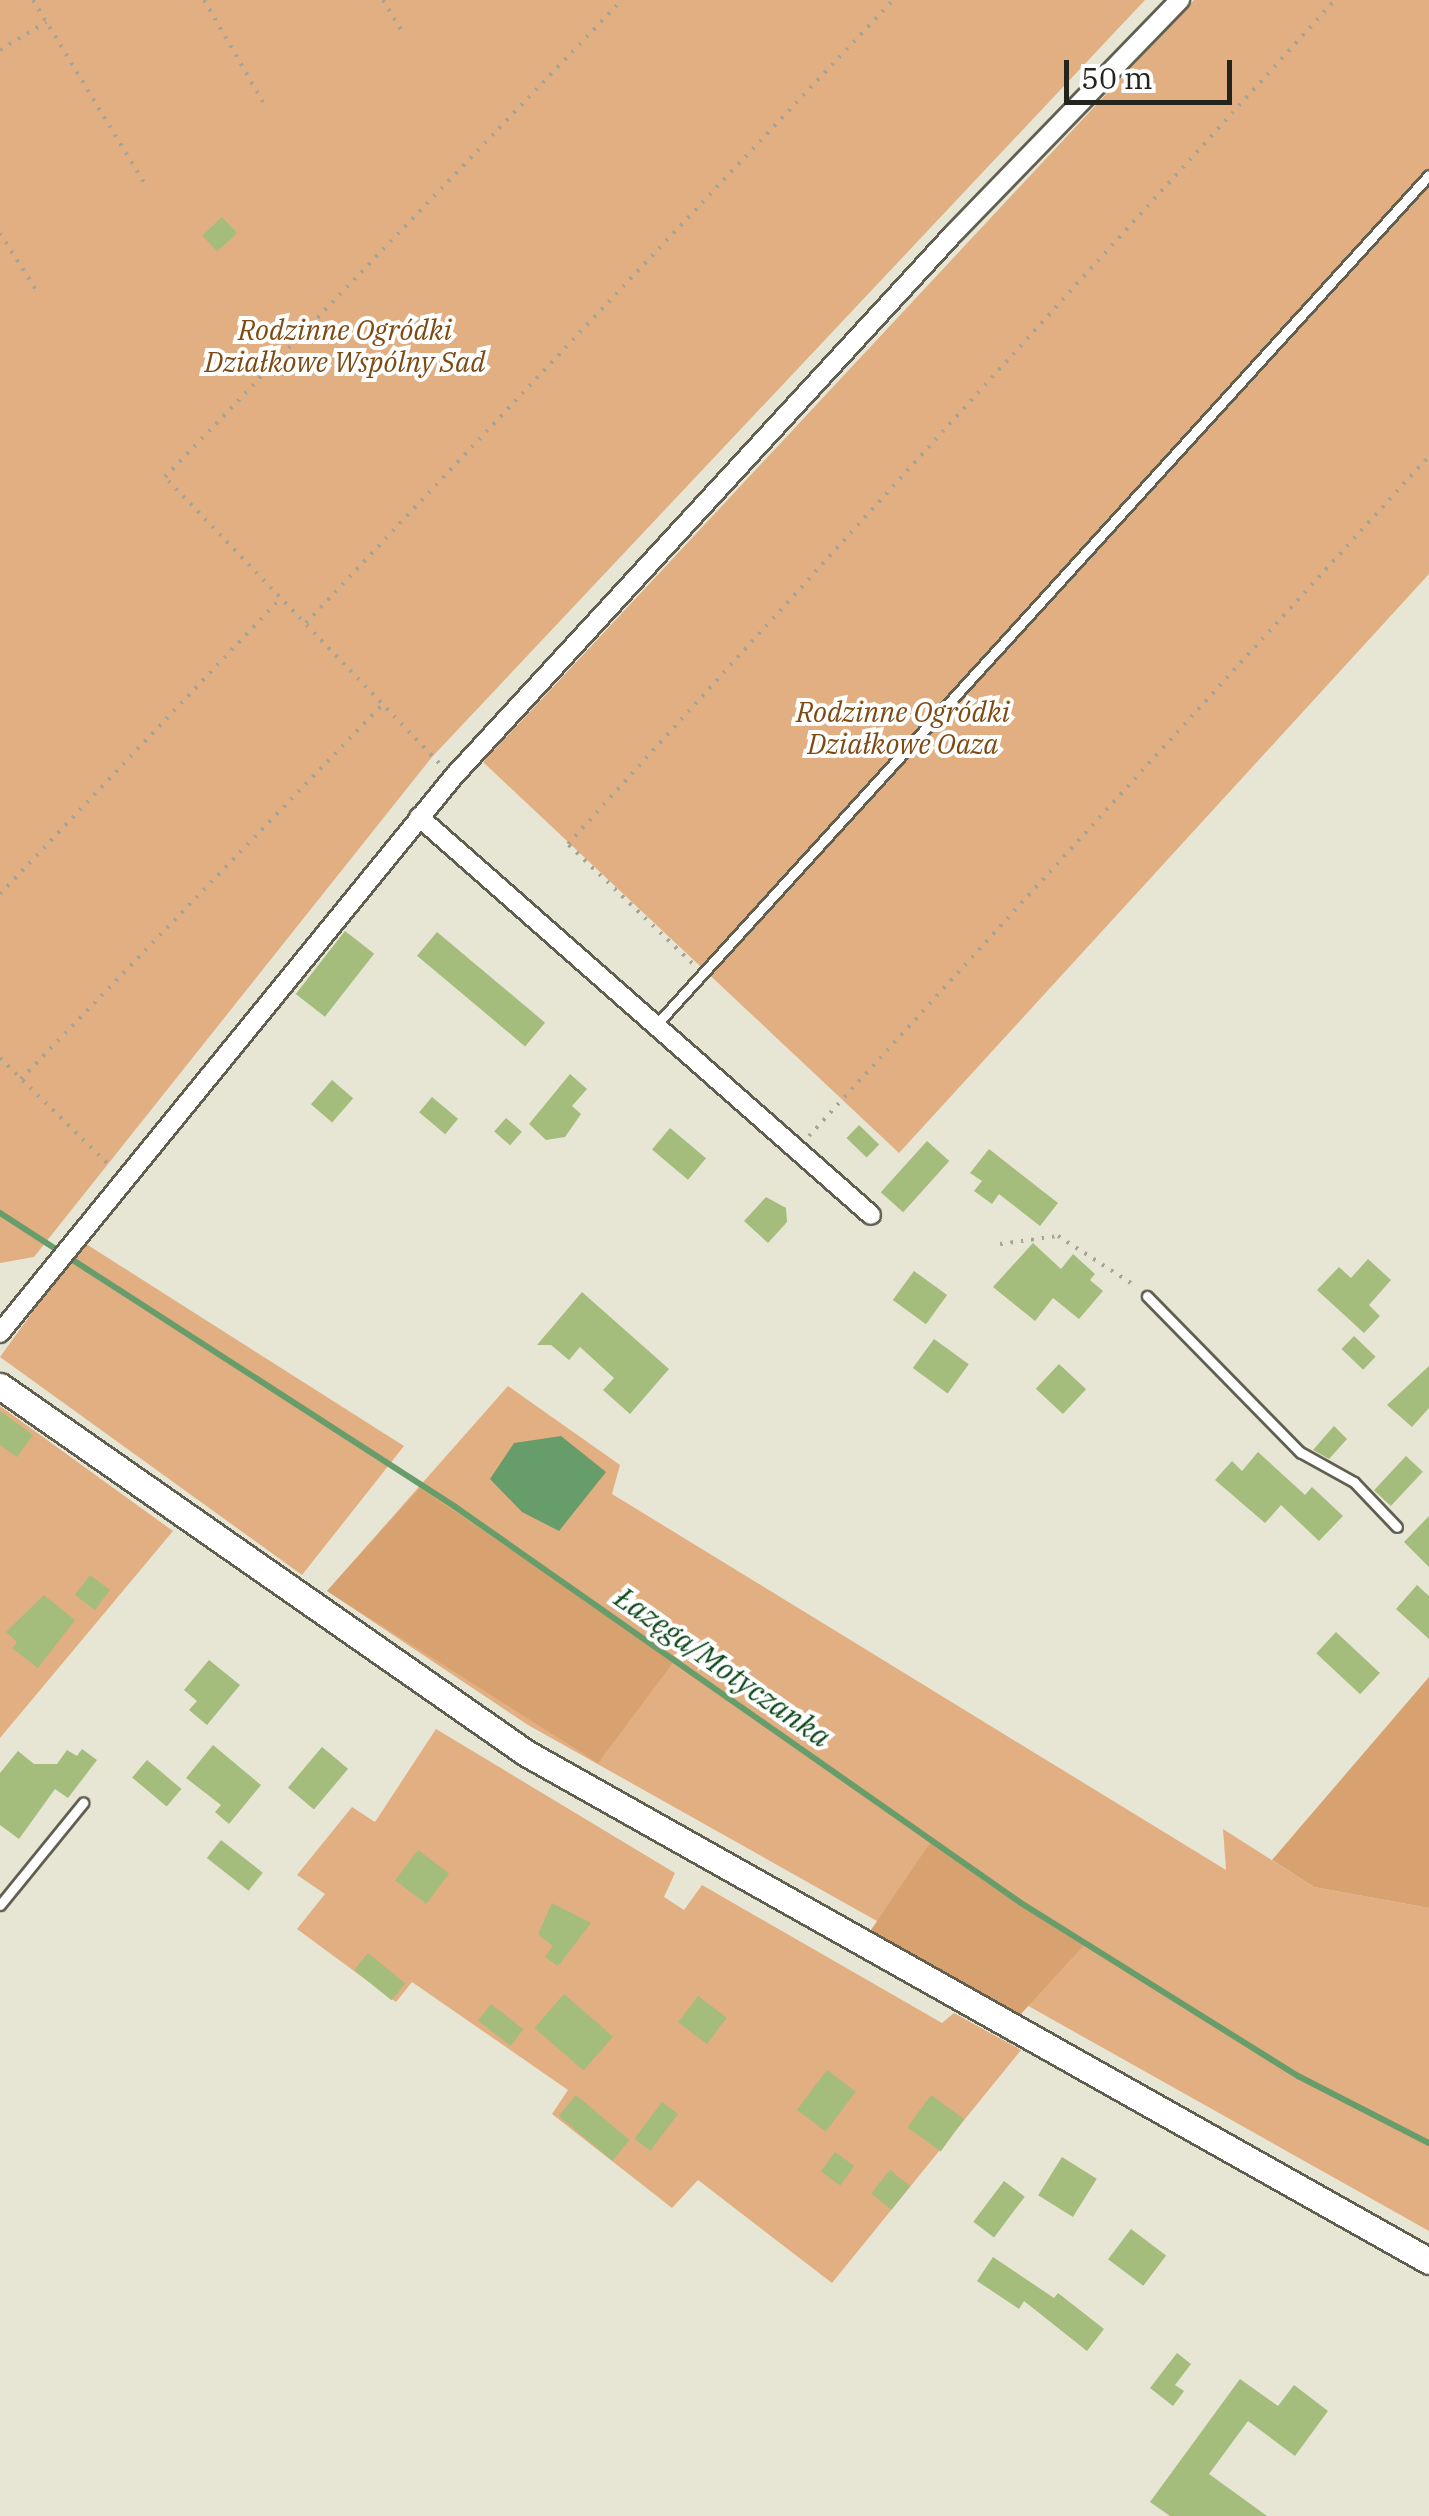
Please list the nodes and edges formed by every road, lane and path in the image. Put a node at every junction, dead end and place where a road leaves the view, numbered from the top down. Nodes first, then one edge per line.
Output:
1 (33, 0) edge
2 (204, 0) edge
3 (383, 0) edge
4 (622, 0) edge
5 (893, 0) edge
6 (1180, 0) edge
7 (1335, 0) edge
8 (46, 22) junction
9 (401, 30) dead end
10 (0, 50) edge
11 (267, 109) dead end
12 (1429, 175) edge
13 (146, 186) dead end
14 (0, 233) edge
15 (36, 290) dead end
16 (1429, 456) edge
17 (280, 598) junction
18 (305, 624) junction
19 (382, 706) junction
20 (454, 776) junction
21 (420, 817) junction
22 (0, 894) edge
23 (702, 974) junction
24 (655, 1026) junction
25 (0, 1058) edge
26 (22, 1079) junction
27 (796, 1151) junction
28 (123, 1179) junction
29 (871, 1216) dead end
30 (1000, 1244) dead end
31 (1147, 1296) joint
32 (2, 1328) edge
33 (0, 1386) edge
34 (1397, 1527) dead end
35 (83, 1803) dead end
36 (0, 1905) edge
37 (1429, 2261) edge

1 - 8 path
2 - 11 path
3 - 9 path
4 - 17 path
5 - 18 path
6 - 20 street
7 - 23 path
8 - 10 path
8 - 13 path
12 - 23 lane
14 - 15 path
16 - 27 path
17 - 18 path
17 - 22 path
18 - 19 path
19 - 20 path
19 - 26 path
20 - 21 street
21 - 24 street
21 - 28 street
23 - 24 lane
24 - 27 street
25 - 26 path
26 - 28 path
27 - 29 street
28 - 32 street
30 - 31 path
31 - 34 lane
33 - 37 street
35 - 36 lane

